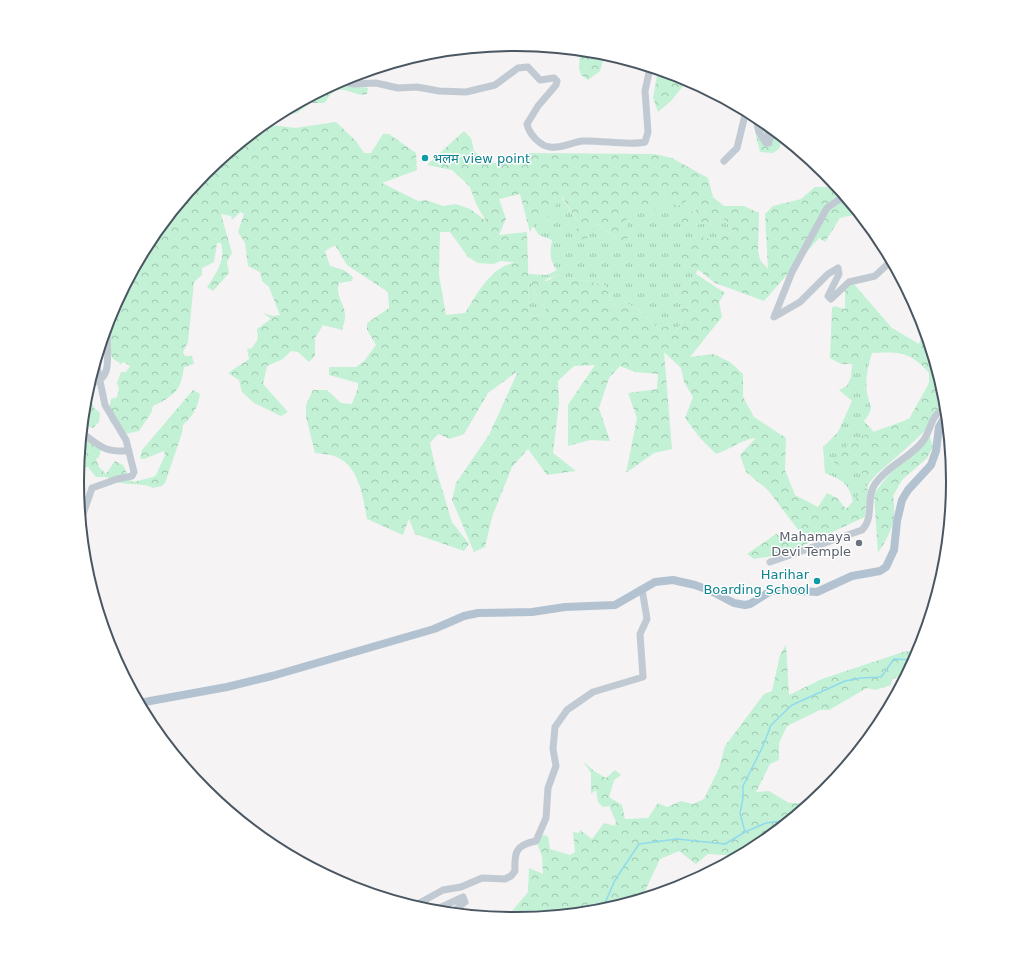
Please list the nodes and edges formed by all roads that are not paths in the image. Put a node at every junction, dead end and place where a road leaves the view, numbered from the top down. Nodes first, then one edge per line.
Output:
1 (649, 73) edge
2 (350, 84) edge
3 (744, 118) edge
4 (758, 127) edge
5 (768, 134) edge
6 (724, 161) dead end
7 (840, 199) edge
8 (887, 265) edge
9 (108, 340) edge
10 (98, 372) edge
11 (100, 379) junction
12 (97, 381) edge
13 (940, 413) edge
14 (942, 423) edge
15 (87, 436) edge
16 (129, 451) junction
17 (85, 509) edge
18 (770, 562) dead end
19 (642, 589) junction
20 (145, 701) edge
21 (422, 902) edge
22 (444, 906) edge
23 (458, 908) edge

1 - 2 street
3 - 6 street
4 - 5 street
7 - 8 street
9 - 11 street
10 - 11 street
11 - 12 street
11 - 16 street
13 - 18 street
14 - 19 main road
15 - 16 street
16 - 17 street
19 - 20 main road
19 - 21 street
22 - 23 street

